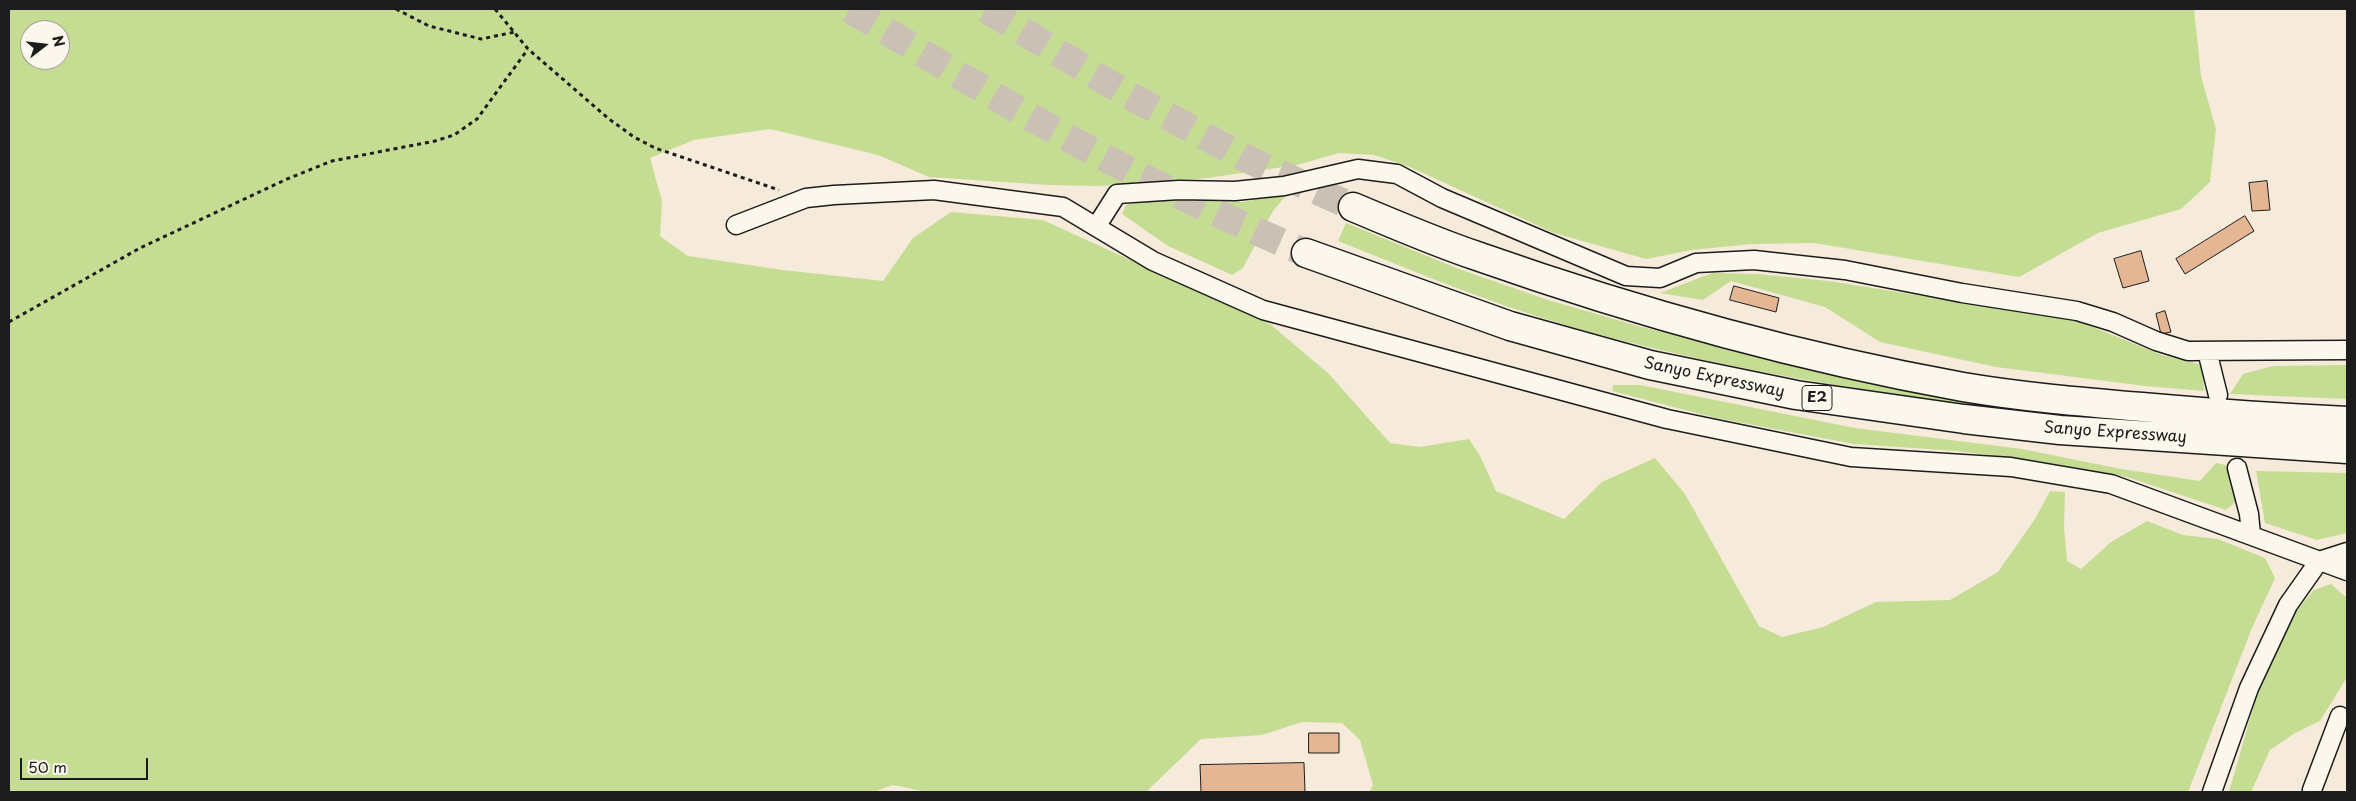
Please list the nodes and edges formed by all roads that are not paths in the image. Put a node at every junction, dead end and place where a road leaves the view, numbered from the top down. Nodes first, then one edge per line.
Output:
1 (1352, 207) tunnel mouth
2 (736, 225) dead end
3 (1096, 227) junction
4 (1306, 253) tunnel mouth
5 (2347, 350) edge
6 (2206, 351) junction
7 (2218, 395) dead end
8 (2347, 422) edge
9 (2347, 449) edge
10 (2237, 468) dead end
11 (2250, 535) junction
12 (2347, 552) edge
13 (2319, 562) junction
14 (2347, 571) edge
15 (2340, 716) dead end
16 (2212, 792) edge
17 (2308, 792) edge

1 - 8 highway, Sanyo Expressway / E2
2 - 3 street
3 - 6 street
3 - 11 street
4 - 9 highway, Sanyo Expressway / E2
5 - 6 street
6 - 7 street
10 - 11 street
11 - 13 street
12 - 13 street
13 - 14 street
13 - 16 street
15 - 17 street

